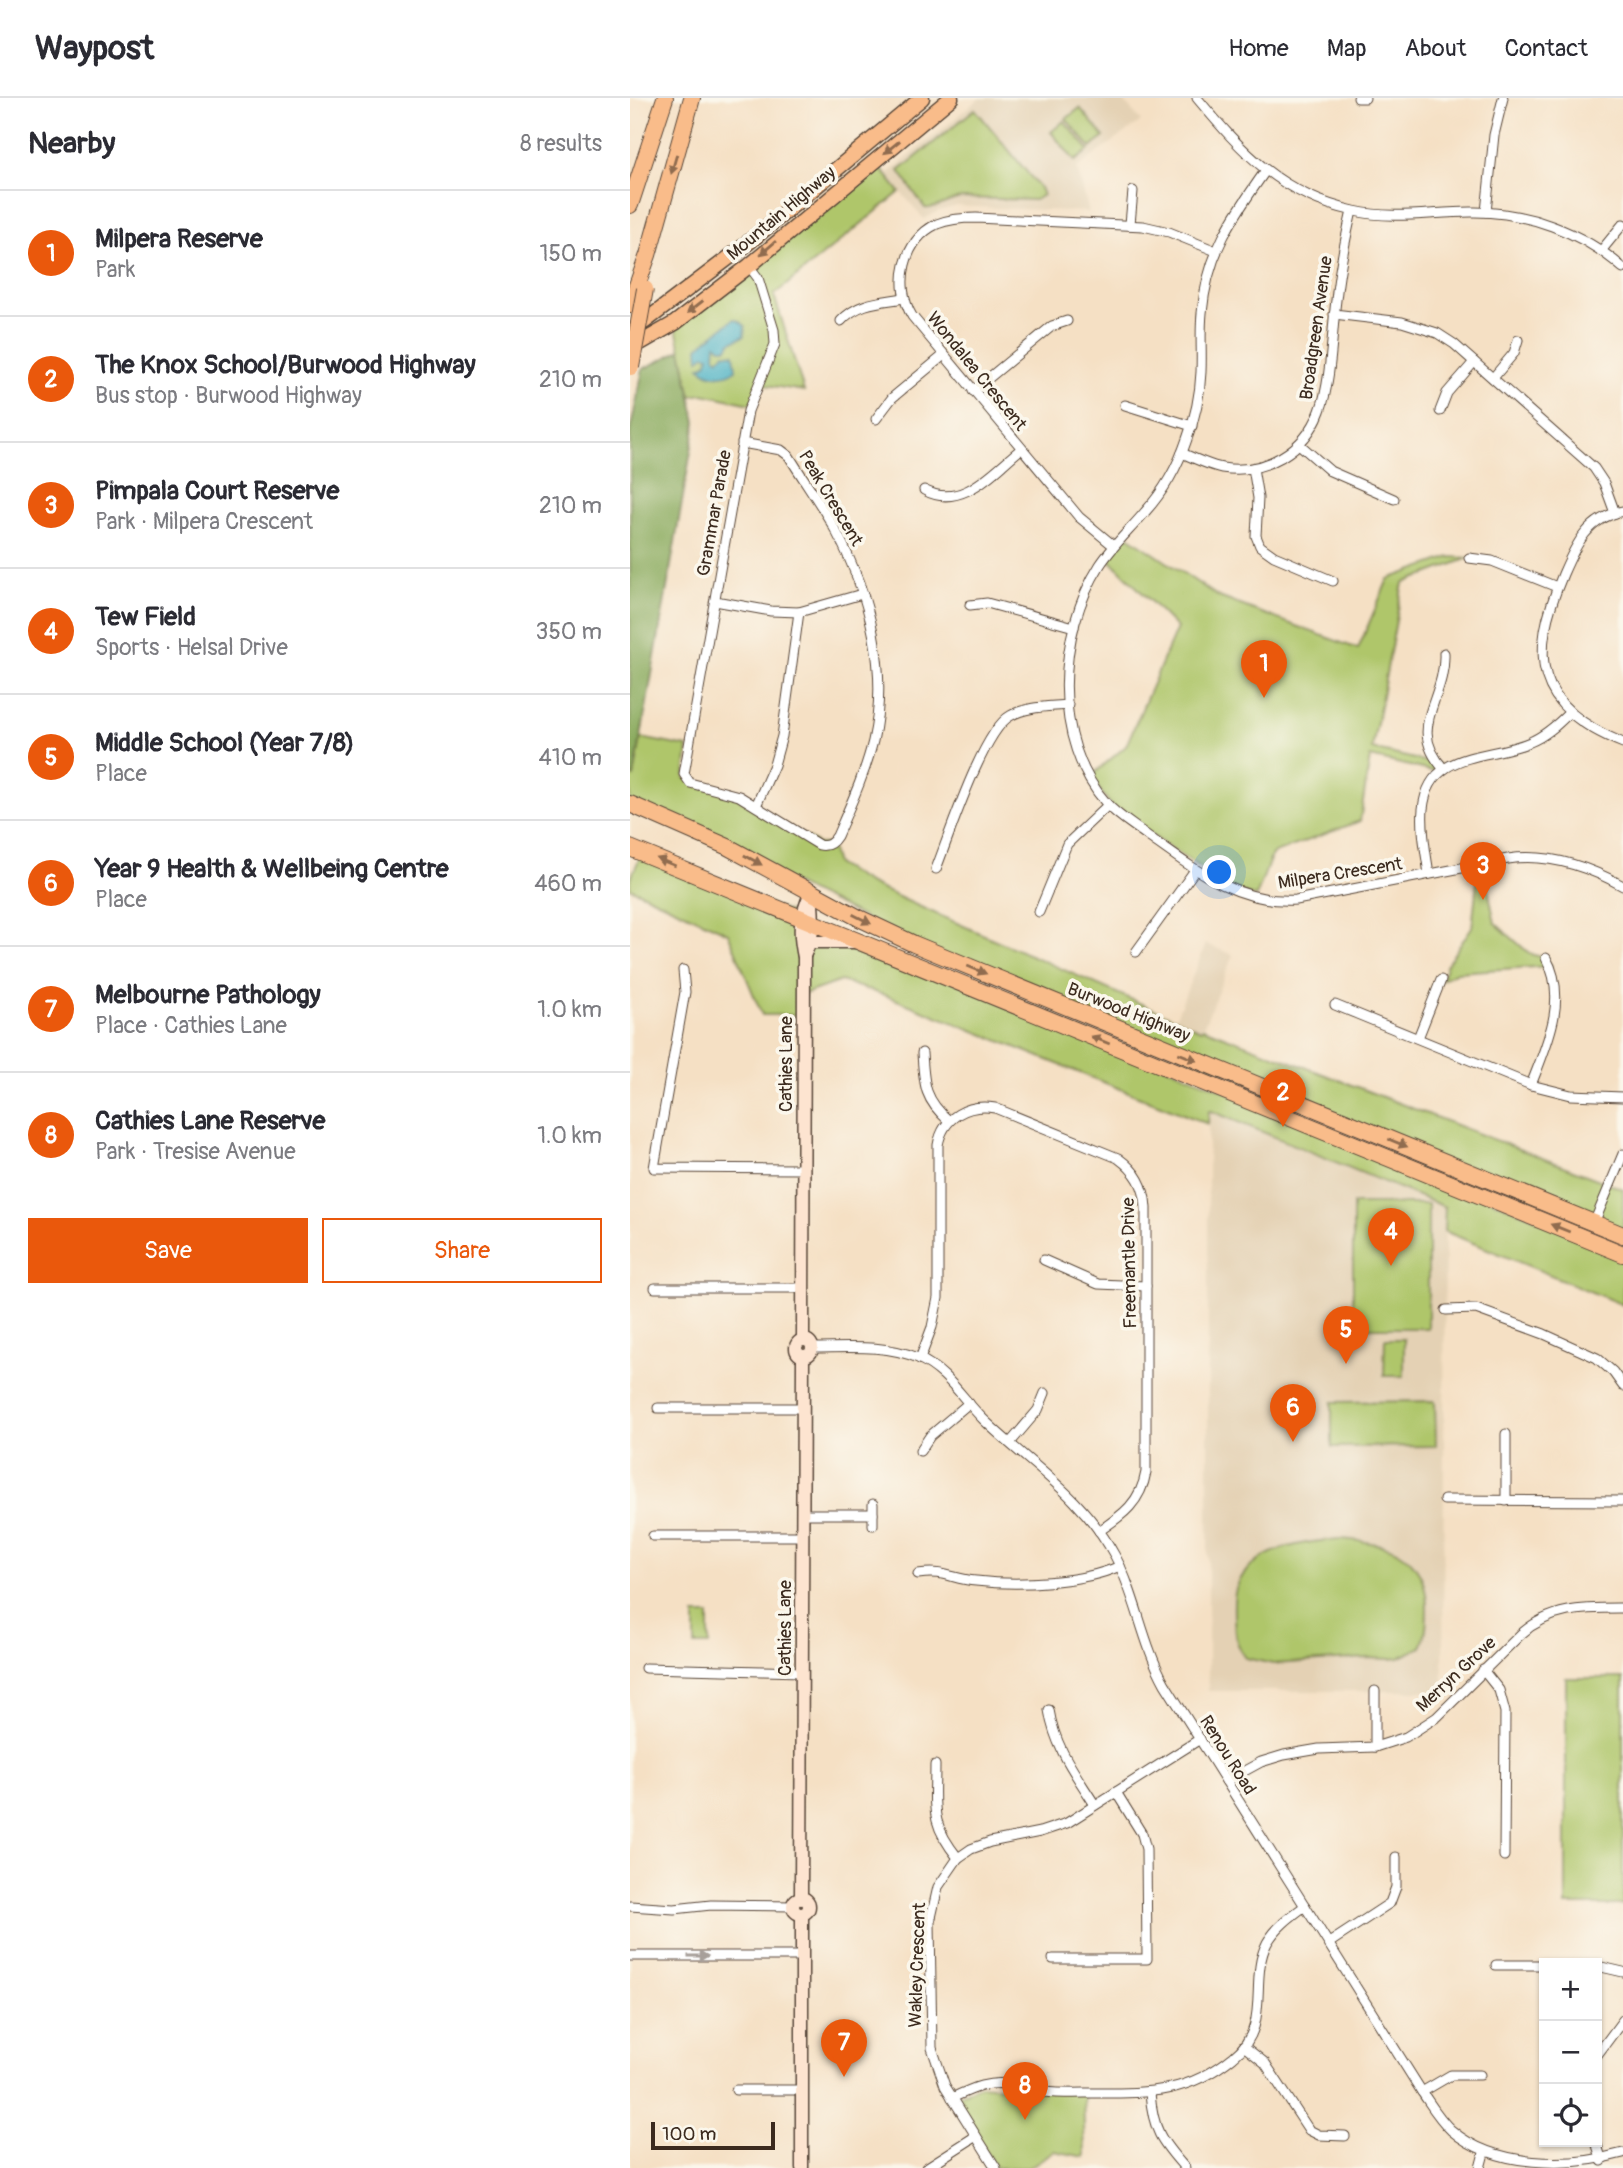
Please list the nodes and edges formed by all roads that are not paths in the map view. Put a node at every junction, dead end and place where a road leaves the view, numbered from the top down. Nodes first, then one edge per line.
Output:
1 (664, 98) edge
2 (692, 98) edge
3 (922, 98) edge
4 (951, 98) edge
5 (1198, 98) edge
6 (1358, 98) edge
7 (1365, 98) edge
8 (1503, 98) edge
9 (854, 154) junction
10 (866, 168) junction
11 (1266, 170) junction
12 (1133, 191) dead end
13 (630, 205) edge
14 (1352, 211) junction
15 (1486, 212) junction
16 (1130, 224) junction
17 (1623, 224) edge
18 (743, 247) junction
19 (1216, 251) junction
20 (1601, 251) junction
21 (749, 265) junction
22 (1623, 268) edge
23 (636, 297) edge
24 (904, 298) junction
25 (1334, 314) junction
26 (841, 321) dead end
27 (1067, 321) dead end
28 (630, 332) edge
29 (1518, 340) dead end
30 (630, 349) edge
31 (944, 355) junction
32 (1474, 362) junction
33 (631, 372) edge
34 (1493, 378) junction
35 (973, 390) junction
36 (1125, 405) dead end
37 (1440, 411) dead end
38 (876, 419) dead end
39 (1192, 426) junction
40 (743, 443) junction
41 (1299, 444) junction
42 (1021, 449) junction
43 (1182, 453) junction
44 (1253, 468) junction
45 (924, 490) dead end
46 (1394, 499) dead end
47 (1619, 512) edge
48 (1114, 547) junction
49 (1469, 558) dead end
50 (1334, 581) dead end
51 (1557, 587) junction
52 (862, 594) junction
53 (715, 601) junction
54 (970, 605) dead end
55 (799, 612) junction
56 (1074, 626) junction
57 (1444, 653) dead end
58 (1068, 705) junction
59 (1569, 713) junction
60 (1623, 743) edge
61 (1444, 769) junction
62 (684, 774) joint
63 (630, 804) edge
64 (1108, 805) junction
65 (756, 806) junction
66 (631, 849) edge
67 (936, 869) dead end
68 (1195, 870) junction
69 (1429, 874) junction
70 (1623, 886) edge
71 (811, 892) junction
72 (1039, 912) dead end
73 (807, 920) junction
74 (860, 941) junction
75 (811, 942) junction
76 (914, 944) junction
77 (1136, 952) dead end
78 (804, 957) junction
79 (1546, 958) dead end
80 (909, 962) junction
81 (683, 970) dead end
82 (1441, 980) dead end
83 (1335, 1005) dead end
84 (1418, 1038) junction
85 (922, 1053) dead end
86 (1531, 1085) junction
87 (1623, 1097) edge
88 (949, 1121) junction
89 (1623, 1154) edge
90 (803, 1169) junction
91 (1594, 1223) junction
92 (1623, 1235) edge
93 (1623, 1254) edge
94 (1044, 1260) dead end
95 (1146, 1286) junction
96 (655, 1288) dead end
97 (803, 1288) junction
98 (1446, 1310) dead end
99 (806, 1348) junction
100 (920, 1359) junction
101 (1623, 1386) edge
102 (1045, 1393) dead end
103 (969, 1403) junction
104 (658, 1408) dead end
105 (802, 1408) junction
106 (1506, 1434) dead end
107 (1010, 1443) junction
108 (920, 1451) dead end
109 (1444, 1500) dead end
110 (1506, 1500) junction
111 (1623, 1501) edge
112 (802, 1514) junction
113 (873, 1525) dead end
114 (1100, 1531) junction
115 (653, 1536) dead end
116 (802, 1536) junction
117 (1120, 1566) junction
118 (918, 1574) dead end
119 (1623, 1608) edge
120 (645, 1668) dead end
121 (1483, 1670) junction
122 (802, 1672) junction
123 (1375, 1691) dead end
124 (1049, 1710) dead end
125 (1200, 1739) junction
126 (1376, 1747) junction
127 (935, 1765) dead end
128 (1226, 1782) junction
129 (1116, 1792) junction
130 (1095, 1805) junction
131 (1504, 1856) dead end
132 (1396, 1857) dead end
133 (958, 1858) junction
134 (630, 1906) edge
135 (799, 1906) junction
136 (1305, 1906) junction
137 (1329, 1943) junction
138 (630, 1956) edge
139 (802, 1956) junction
140 (1054, 1959) dead end
141 (1496, 1965) dead end
142 (1539, 1965) edge
143 (1602, 1967) edge
144 (1623, 1972) edge
145 (1623, 2020) edge
146 (1245, 2047) junction
147 (1602, 2047) edge
148 (1480, 2075) dead end
149 (736, 2090) dead end
150 (802, 2090) junction
151 (1422, 2092) junction
152 (1150, 2093) junction
153 (952, 2098) junction
154 (976, 2136) junction
155 (1345, 2136) dead end
156 (1598, 2147) edge
157 (1623, 2153) edge
158 (1484, 2154) junction
159 (1602, 2161) junction
160 (802, 2168) edge
161 (926, 2168) edge
162 (996, 2168) edge
163 (1185, 2168) edge
164 (1480, 2168) edge

1 - 13 highway
2 -> 23 highway
3 - 9 main road, Mountain Highway
4 -> 10 main road, Mountain Highway
5 - 11 street
6 - 7 street
8 - 15 street
9 - 10 main road
9 - 18 main road, Mountain Highway
10 -> 21 main road, Mountain Highway
11 - 14 street
11 - 19 street, Milpera Crescent
12 - 16 street
14 - 15 street
14 - 25 street, Broadgreen Avenue
15 - 20 street
16 - 19 street
16 - 24 street
17 - 20 street
18 - 21 main road
18 - 28 main road, Mountain Highway
19 - 39 street, Milpera Crescent
20 - 22 street
21 -> 30 main road, Mountain Highway
21 - 40 street, Grammar Parade
23 - 33 highway, bridge
24 - 26 street
24 - 31 street, Wondalea Crescent
25 - 32 street
25 - 41 street, Broadgreen Avenue
27 - 35 street
29 - 34 street
31 - 35 street, Wondalea Crescent
31 - 38 street
32 - 34 street
32 - 37 street
34 - 47 street
35 - 42 street, Wondalea Crescent
36 - 39 street
39 - 43 street, Milpera Crescent
40 - 52 street, Peak Crescent
40 - 53 street, Grammar Parade
41 - 44 street, Broadgreen Avenue
41 - 46 street
42 - 45 street
42 - 48 street, Wondalea Crescent
43 - 44 street, Broadgreen Avenue
43 - 48 street, Milpera Crescent
44 - 50 street
47 - 51 street
48 - 56 street, Milpera Crescent
49 - 51 street
51 - 59 street
52 - 55 street
52 - 65 street, Peak Crescent
53 - 55 street
53 - 62 street, Grammar Parade
54 - 56 street
55 - 65 street
56 - 58 street, Milpera Crescent
57 - 61 street
58 - 64 street, Milpera Crescent
58 - 67 street
59 - 60 street
59 - 61 street
61 - 69 street
62 - 65 street, Peak Crescent
63 -> 71 highway, Burwood Highway
64 - 68 street, Milpera Crescent
64 - 72 street
73 -> 66 highway, Burwood Highway
68 - 69 street, Milpera Crescent
68 - 77 street
69 - 70 street, Milpera Crescent
71 - 73 street, Cathies Lane
71 -> 76 highway, Burwood Highway
73 - 74 highway, Burwood Highway
73 - 75 street, Cathies Lane
73 - 78 street, Cathies Lane
74 - 75 street
74 - 80 highway, Burwood Highway
75 - 78 street, Cathies Lane
76 - 80 highway
76 -> 91 highway, Burwood Highway
78 - 90 street, Cathies Lane
79 - 86 street
93 -> 80 highway, Burwood Highway
81 - 90 street
82 - 84 street
83 - 84 street
84 - 86 street
85 - 88 street
86 - 87 street
88 - 95 street, Freemantle Drive
88 - 100 street
89 - 91 street
90 - 97 street, Cathies Lane
91 - 92 highway, Burwood Highway
94 - 95 street
95 - 114 street, Freemantle Drive
96 - 97 street
97 - 99 street, Cathies Lane
98 - 101 street
99 - 100 street, Renou Road
99 - 105 street, Cathies Lane
100 - 103 street, Renou Road
102 - 107 street
103 - 107 street, Renou Road
103 - 108 street
104 - 105 street
105 - 112 street, Cathies Lane
106 - 110 street
107 - 114 street, Renou Road
109 - 110 street
110 - 111 street
112 - 113 street
112 - 116 street, Cathies Lane
114 - 117 street, Renou Road
115 - 116 street
116 - 122 street, Cathies Lane
117 - 118 street
117 - 125 street, Renou Road
119 - 121 street, Merryn Grove
120 - 122 street
121 - 126 street, Merryn Grove
121 - 131 street
122 - 135 street, Cathies Lane
123 - 126 street
124 - 130 street
125 - 128 street, Renou Road
125 - 129 street, Wakley Crescent
126 - 128 street, Merryn Grove
127 - 133 street
128 - 136 street, Renou Road
129 - 130 street, Wakley Crescent
129 - 140 street
130 - 133 street, Wakley Crescent
132 - 137 street
133 - 153 street, Wakley Crescent
134 - 135 street
135 - 139 street, Cathies Lane
136 - 137 street, Renou Road
136 - 146 street
137 - 151 street, Renou Road
138 -> 139 street
139 - 150 street, Cathies Lane
141 - 142 street
143 - 144 street
145 - 147 street
146 - 152 street
146 - 155 street
148 - 151 street
149 - 150 street
150 - 160 street, Cathies Lane
151 - 158 street, Renou Road
152 - 153 street
152 - 163 street
153 - 154 street, Wakley Crescent
154 - 161 street
154 - 162 street, Wakley Crescent
156 - 159 street
157 - 159 street, Renou Road
158 - 159 street, Renou Road
158 - 164 street

